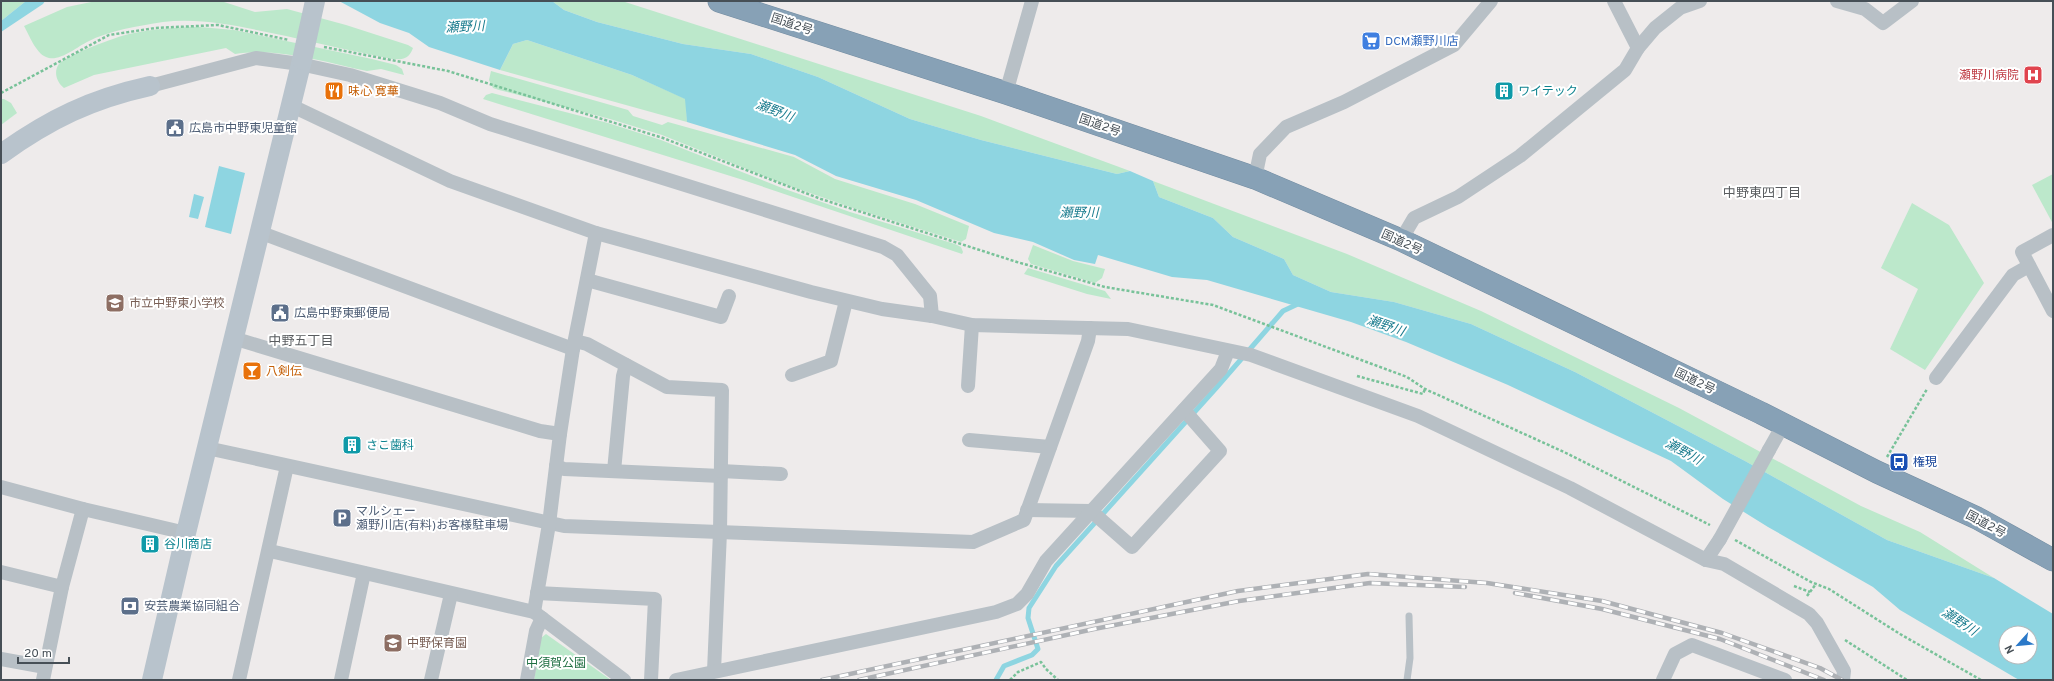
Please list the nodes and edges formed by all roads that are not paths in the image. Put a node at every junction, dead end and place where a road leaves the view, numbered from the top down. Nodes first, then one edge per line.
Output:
1 (315, 1) edge
2 (719, 1) edge
3 (1032, 1) edge
4 (1491, 1) edge
5 (1614, 1) edge
6 (1700, 1) edge
7 (1837, 1) edge
8 (1912, 1) edge
9 (1638, 48) junction
10 (300, 55) junction
11 (150, 86) joint
12 (1006, 93) junction
13 (290, 104) junction
14 (1, 154) edge
15 (1255, 178) junction
16 (259, 232) junction
17 (596, 233) junction
18 (2053, 235) edge
19 (1401, 240) junction
20 (2029, 266) junction
21 (587, 280) junction
22 (729, 296) dead end
23 (846, 301) junction
24 (2053, 311) edge
25 (932, 316) junction
26 (972, 325) junction
27 (1090, 328) junction
28 (233, 338) junction
29 (574, 345) junction
30 (1231, 351) junction
31 (626, 364) junction
32 (792, 375) dead end
33 (1936, 378) road end
34 (968, 386) dead end
35 (1184, 410) junction
36 (1783, 425) junction
37 (560, 434) junction
38 (969, 440) dead end
39 (1050, 447) junction
40 (207, 448) junction
41 (287, 466) junction
42 (556, 466) junction
43 (614, 471) junction
44 (721, 474) junction
45 (781, 474) dead end
46 (1, 487) edge
47 (83, 509) junction
48 (1028, 510) junction
49 (1091, 511) junction
50 (549, 524) junction
51 (720, 532) junction
52 (186, 533) junction
53 (270, 551) junction
54 (1706, 560) junction
55 (2053, 560) edge
56 (1, 572) edge
57 (364, 573) junction
58 (62, 587) junction
59 (537, 593) junction
60 (452, 594) junction
61 (538, 615) junction
62 (1409, 616) dead end
63 (1, 659) edge
64 (714, 671) junction
65 (44, 673) edge
66 (152, 680) edge
67 (239, 680) edge
68 (341, 680) edge
69 (431, 680) edge
70 (527, 680) edge
71 (624, 680) edge
72 (652, 680) edge
73 (676, 680) edge
74 (1407, 680) edge
75 (1663, 680) edge
76 (1785, 680) edge
77 (1843, 680) edge

1 - 10 street, bridge
2 - 12 highway, 国道2号
3 - 12 street
4 - 15 street
5 - 9 street
6 - 9 street
7 - 8 street
9 - 19 street
10 - 11 street
10 - 13 street
10 - 25 street
11 - 14 street
12 - 15 highway, 国道2号
13 - 16 street
13 - 17 street
15 - 19 highway, 国道2号
16 - 28 street
16 - 29 street
17 - 21 street
17 - 23 street
18 - 20 street
19 - 36 highway, 国道2号
20 - 24 street
20 - 33 street
21 - 22 street
21 - 29 street
23 - 25 street
23 - 32 street
25 - 26 street
26 - 27 street
26 - 34 street
27 - 30 street
27 - 39 street
28 - 37 street
28 - 40 street
29 - 31 street
29 - 37 street
30 - 35 street
30 - 54 street
31 - 43 street
31 - 44 street
35 - 49 street
35 - 49 street
36 - 54 street, bridge
36 - 55 highway, 国道2号
37 - 42 street
38 - 39 street
39 - 48 street
40 - 41 street
40 - 52 street
41 - 50 street
41 - 53 street
42 - 43 street
42 - 50 street
43 - 44 street
44 - 45 street
44 - 51 street
46 - 47 street
47 - 52 street
47 - 58 street
48 - 49 street
48 - 51 street
49 - 64 street
50 - 51 street
50 - 59 street
51 - 64 street
52 - 66 street
53 - 57 street
53 - 67 street
54 - 77 street
56 - 58 street
57 - 60 street
57 - 68 street
58 - 65 street
59 - 61 street
59 - 72 street
60 - 61 street
60 - 69 street
61 - 70 street
61 - 71 street
62 - 74 lane
63 - 65 street
64 - 73 street
75 - 76 street

